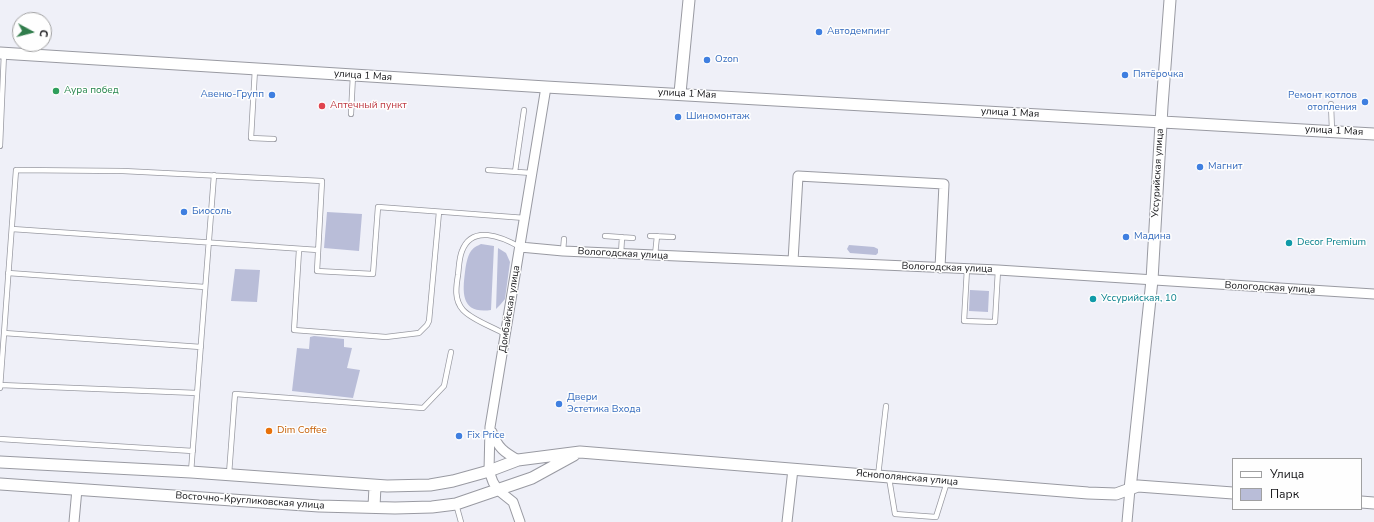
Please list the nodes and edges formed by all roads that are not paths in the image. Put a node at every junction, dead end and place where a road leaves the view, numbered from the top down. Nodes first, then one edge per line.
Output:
1 (689, 0) edge
2 (1170, 0) edge
3 (2, 53) edge
4 (255, 69) junction
5 (353, 75) junction
6 (546, 87) junction
7 (680, 93) junction
8 (1331, 104) dead end
9 (524, 110) dead end
10 (351, 114) dead end
11 (1161, 121) junction
12 (1332, 131) junction
13 (1374, 134) edge
14 (274, 139) dead end
15 (0, 146) edge
16 (488, 170) dead end
17 (515, 172) junction
18 (532, 173) junction
19 (214, 175) junction
20 (439, 212) junction
21 (525, 218) junction
22 (12, 229) junction
23 (605, 236) dead end
24 (650, 236) dead end
25 (657, 236) junction
26 (622, 237) junction
27 (673, 237) dead end
28 (564, 238) dead end
29 (633, 238) dead end
30 (208, 243) junction
31 (520, 247) junction
32 (299, 250) junction
33 (318, 250) junction
34 (563, 251) junction
35 (621, 254) junction
36 (655, 255) junction
37 (793, 261) junction
38 (940, 268) junction
39 (967, 269) junction
40 (998, 270) junction
41 (8, 273) junction
42 (1152, 280) junction
43 (205, 287) junction
44 (1374, 294) edge
45 (4, 334) junction
46 (505, 334) junction
47 (201, 347) junction
48 (451, 352) dead end
49 (0, 387) edge
50 (197, 393) junction
51 (886, 406) dead end
52 (490, 427) junction
53 (0, 439) edge
54 (193, 451) junction
55 (580, 452) junction
56 (518, 460) junction
57 (0, 462) edge
58 (793, 469) junction
59 (489, 471) junction
60 (191, 472) junction
61 (229, 476) junction
62 (884, 477) junction
63 (947, 482) junction
64 (0, 484) edge
65 (375, 486) junction
66 (77, 489) junction
67 (1130, 489) junction
68 (498, 490) junction
69 (1232, 493) edge
70 (1362, 502) edge
71 (1374, 503) edge
72 (456, 504) junction
73 (374, 507) junction
74 (74, 522) edge
75 (461, 522) edge
76 (520, 522) edge
77 (787, 522) edge
78 (1127, 522) edge

1 - 7 street
2 - 11 street, Уссурийская улица
3 - 4 street, улица 1 Мая
3 - 15 lane
4 - 5 street, улица 1 Мая
4 - 14 lane
5 - 6 street, улица 1 Мая
5 - 10 lane
6 - 7 street, улица 1 Мая
6 - 18 street, Домбайская улица
7 - 11 street, улица 1 Мая
8 - 12 lane
9 - 17 lane
11 - 12 street, улица 1 Мая
11 - 42 street, Уссурийская улица
12 - 13 street, улица 1 Мая
16 - 17 lane
17 - 18 lane
18 - 21 street, Домбайская улица
19 - 22 lane
19 - 30 lane
19 - 33 lane
20 - 21 lane
20 - 32 lane
20 - 33 lane
21 - 31 street, Домбайская улица
22 - 30 lane
22 - 41 lane
23 - 26 lane
24 - 25 lane
25 - 27 lane
25 - 36 lane
26 - 29 lane
26 - 35 lane
28 - 34 lane
30 - 32 lane
30 - 43 lane
31 - 34 street, Вологодская улица
31 - 46 street, Домбайская улица
31 - 46 lane
32 - 33 lane
34 - 35 street, Вологодская улица
35 - 36 street, Вологодская улица
36 - 37 street, Вологодская улица
37 - 38 street, Вологодская улица
37 - 38 street
38 - 39 street, Вологодская улица
39 - 40 street, Вологодская улица
39 - 40 lane
40 - 42 street, Вологодская улица
41 - 43 lane
41 - 45 lane
42 - 44 street, Вологодская улица
42 - 67 street, Уссурийская улица
43 - 47 lane
45 - 47 lane
45 - 49 lane
46 - 52 street, Домбайская улица
47 - 50 lane
48 - 61 lane
49 - 50 lane
50 - 54 lane
51 - 62 lane
52 - 56 street
52 - 59 street, Домбайская улица
53 - 54 lane
54 - 60 lane
55 - 56 street, Яснополянская улица
55 - 58 street, Яснополянская улица
55 - 68 street, Восточно-Кругликовская улица
56 - 59 street, Яснополянская улица
57 - 60 street
58 - 62 street, Яснополянская улица
58 - 77 street
59 - 65 street
59 - 68 street, Домбайская улица
60 - 61 street
61 - 65 street
62 - 63 street, Яснополянская улица
62 - 63 lane
63 - 67 street, Яснополянская улица
64 - 66 street, Восточно-Кругликовская улица
65 - 73 street
66 - 73 street, Восточно-Кругликовская улица
66 - 74 street
67 - 69 street, Яснополянская улица
67 - 78 street
68 - 72 street, Восточно-Кругликовская улица
68 - 76 street, Домбайская улица
70 - 71 street
72 - 73 street, Восточно-Кругликовская улица
72 - 75 lane

